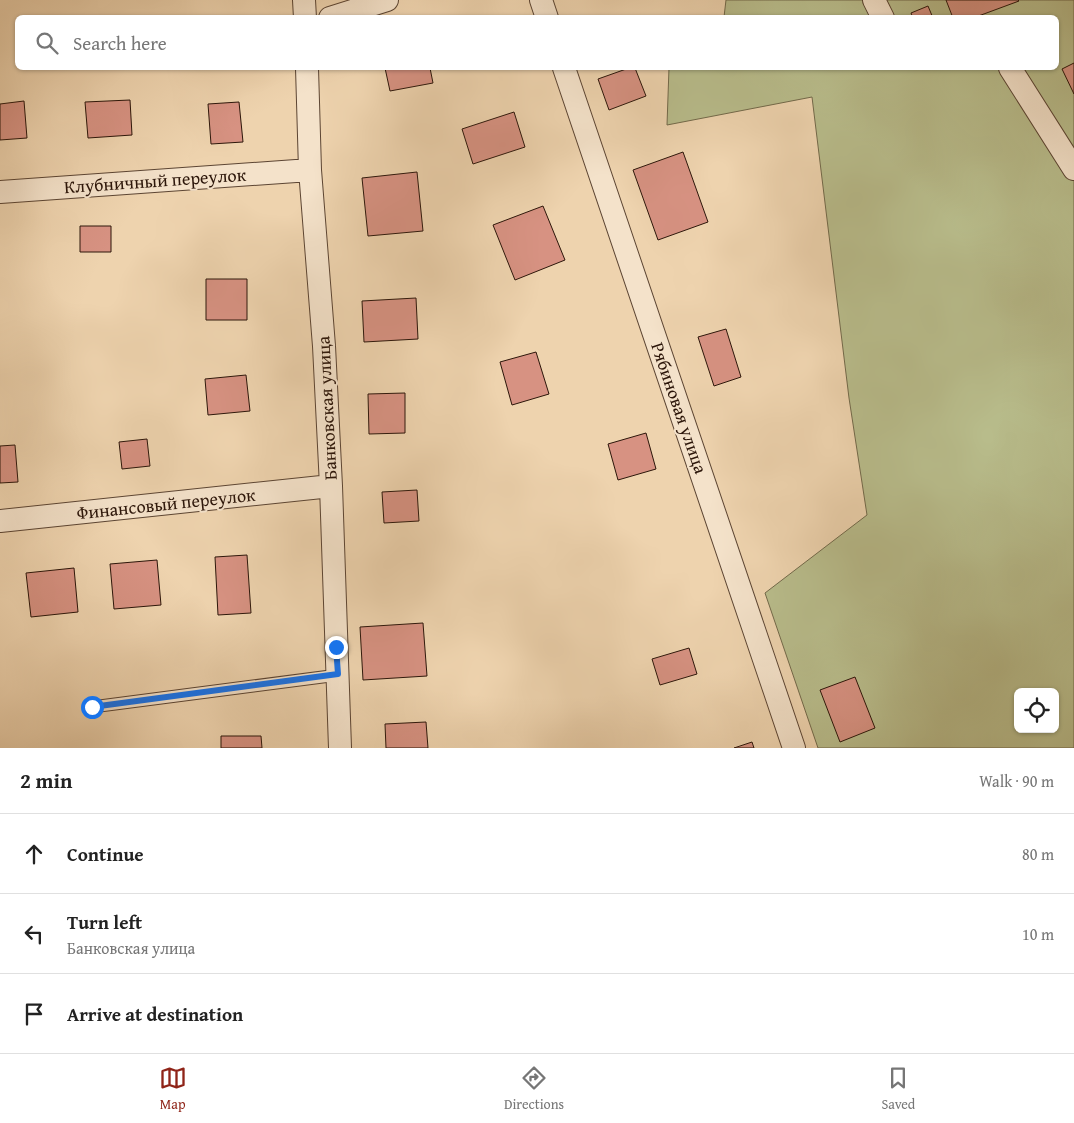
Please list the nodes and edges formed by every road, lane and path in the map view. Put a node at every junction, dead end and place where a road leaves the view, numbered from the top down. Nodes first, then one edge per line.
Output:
1 (304, 0) edge
2 (387, 0) edge
3 (541, 0) edge
4 (874, 0) edge
5 (305, 15) edge
6 (340, 15) edge
7 (546, 15) edge
8 (882, 15) edge
9 (307, 70) edge
10 (565, 70) edge
11 (1011, 70) edge
12 (1074, 168) edge
13 (310, 170) junction
14 (0, 192) edge
15 (331, 486) junction
16 (0, 521) edge
17 (338, 674) junction
18 (92, 707) dead end
19 (340, 748) edge
20 (794, 748) edge

1 - 5 street
2 - 6 street
3 - 7 street
4 - 8 street
9 - 13 street, Банковская улица
10 - 20 street, Рябиновая улица
11 - 12 street
13 - 14 street, Клубничный переулок
13 - 15 street, Банковская улица
15 - 16 street, Финансовый переулок
15 - 17 street, Банковская улица
17 - 18 lane
17 - 19 street, Банковская улица

